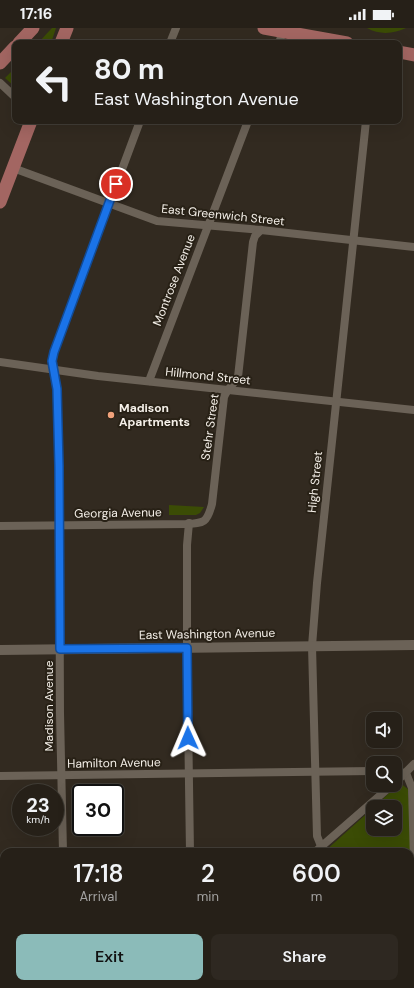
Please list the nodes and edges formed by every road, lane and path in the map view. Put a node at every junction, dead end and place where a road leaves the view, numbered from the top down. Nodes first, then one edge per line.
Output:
1 (33, 28) edge
2 (67, 28) edge
3 (176, 28) edge
4 (264, 28) edge
5 (281, 37) edge
6 (22, 40) edge
7 (62, 40) edge
8 (171, 40) edge
9 (314, 40) edge
10 (12, 50) edge
11 (402, 53) edge
12 (414, 55) edge
13 (0, 63) edge
14 (0, 83) edge
15 (12, 94) edge
16 (30, 124) edge
17 (139, 124) edge
18 (247, 124) edge
19 (366, 124) edge
20 (13, 168) junction
21 (0, 202) edge
22 (108, 204) junction
23 (207, 226) junction
24 (261, 230) junction
25 (354, 240) junction
26 (414, 247) edge
27 (0, 362) edge
28 (54, 369) junction
29 (149, 381) junction
30 (226, 390) junction
31 (336, 402) junction
32 (414, 410) edge
33 (189, 523) junction
34 (0, 526) edge
35 (59, 526) junction
36 (414, 645) edge
37 (312, 646) junction
38 (187, 648) junction
39 (60, 649) junction
40 (0, 650) edge
41 (414, 764) edge
42 (366, 771) edge
43 (315, 772) junction
44 (402, 773) edge
45 (406, 773) junction
46 (188, 774) junction
47 (0, 776) edge
48 (62, 776) junction
49 (402, 776) edge
50 (384, 792) edge
51 (63, 848) edge
52 (190, 848) edge
53 (318, 848) edge
54 (319, 848) edge
55 (414, 848) edge

1 - 6 main road
2 - 7 main road
3 - 8 street
4 - 5 main road
5 - 9 main road
10 - 13 main road
11 - 12 main road
14 - 15 street
16 - 20 main road
17 - 22 street, Madison Avenue
18 - 23 street, Montrose Avenue
19 - 25 street, High Street
20 - 21 main road
20 - 22 street, East Greenwich Street
22 - 23 street, East Greenwich Street
22 - 28 street, Madison Avenue
23 - 24 street, East Greenwich Street
23 - 29 street, Montrose Avenue
24 - 25 street, East Greenwich Street
24 - 30 street, Stehr Street
25 - 26 street, East Greenwich Street
25 - 31 street, High Street
27 - 28 street, Hillmond Street
28 - 29 street, Hillmond Street
28 - 35 street, Madison Avenue
29 - 30 street, Hillmond Street
30 - 31 street, Hillmond Street
30 - 33 street, Stehr Street
31 - 32 street, Hillmond Street
31 - 37 street, High Street
33 - 35 street, Georgia Avenue
33 - 38 street
34 - 35 street, Georgia Avenue
35 - 39 street, Madison Avenue
36 - 37 street, East Washington Avenue
37 - 38 street, East Washington Avenue
37 - 43 street, High Street
38 - 39 street, East Washington Avenue
38 - 46 street
39 - 40 street, East Washington Avenue
39 - 48 street, Madison Avenue
41 - 45 street
42 - 43 street, Hamilton Avenue
43 - 46 street, Hamilton Avenue
43 - 53 street, High Street
44 - 45 street
45 - 49 street
45 - 55 street
46 - 48 street, Hamilton Avenue
46 - 52 street
47 - 48 street, Hamilton Avenue
48 - 51 street, Madison Avenue
50 - 54 street

